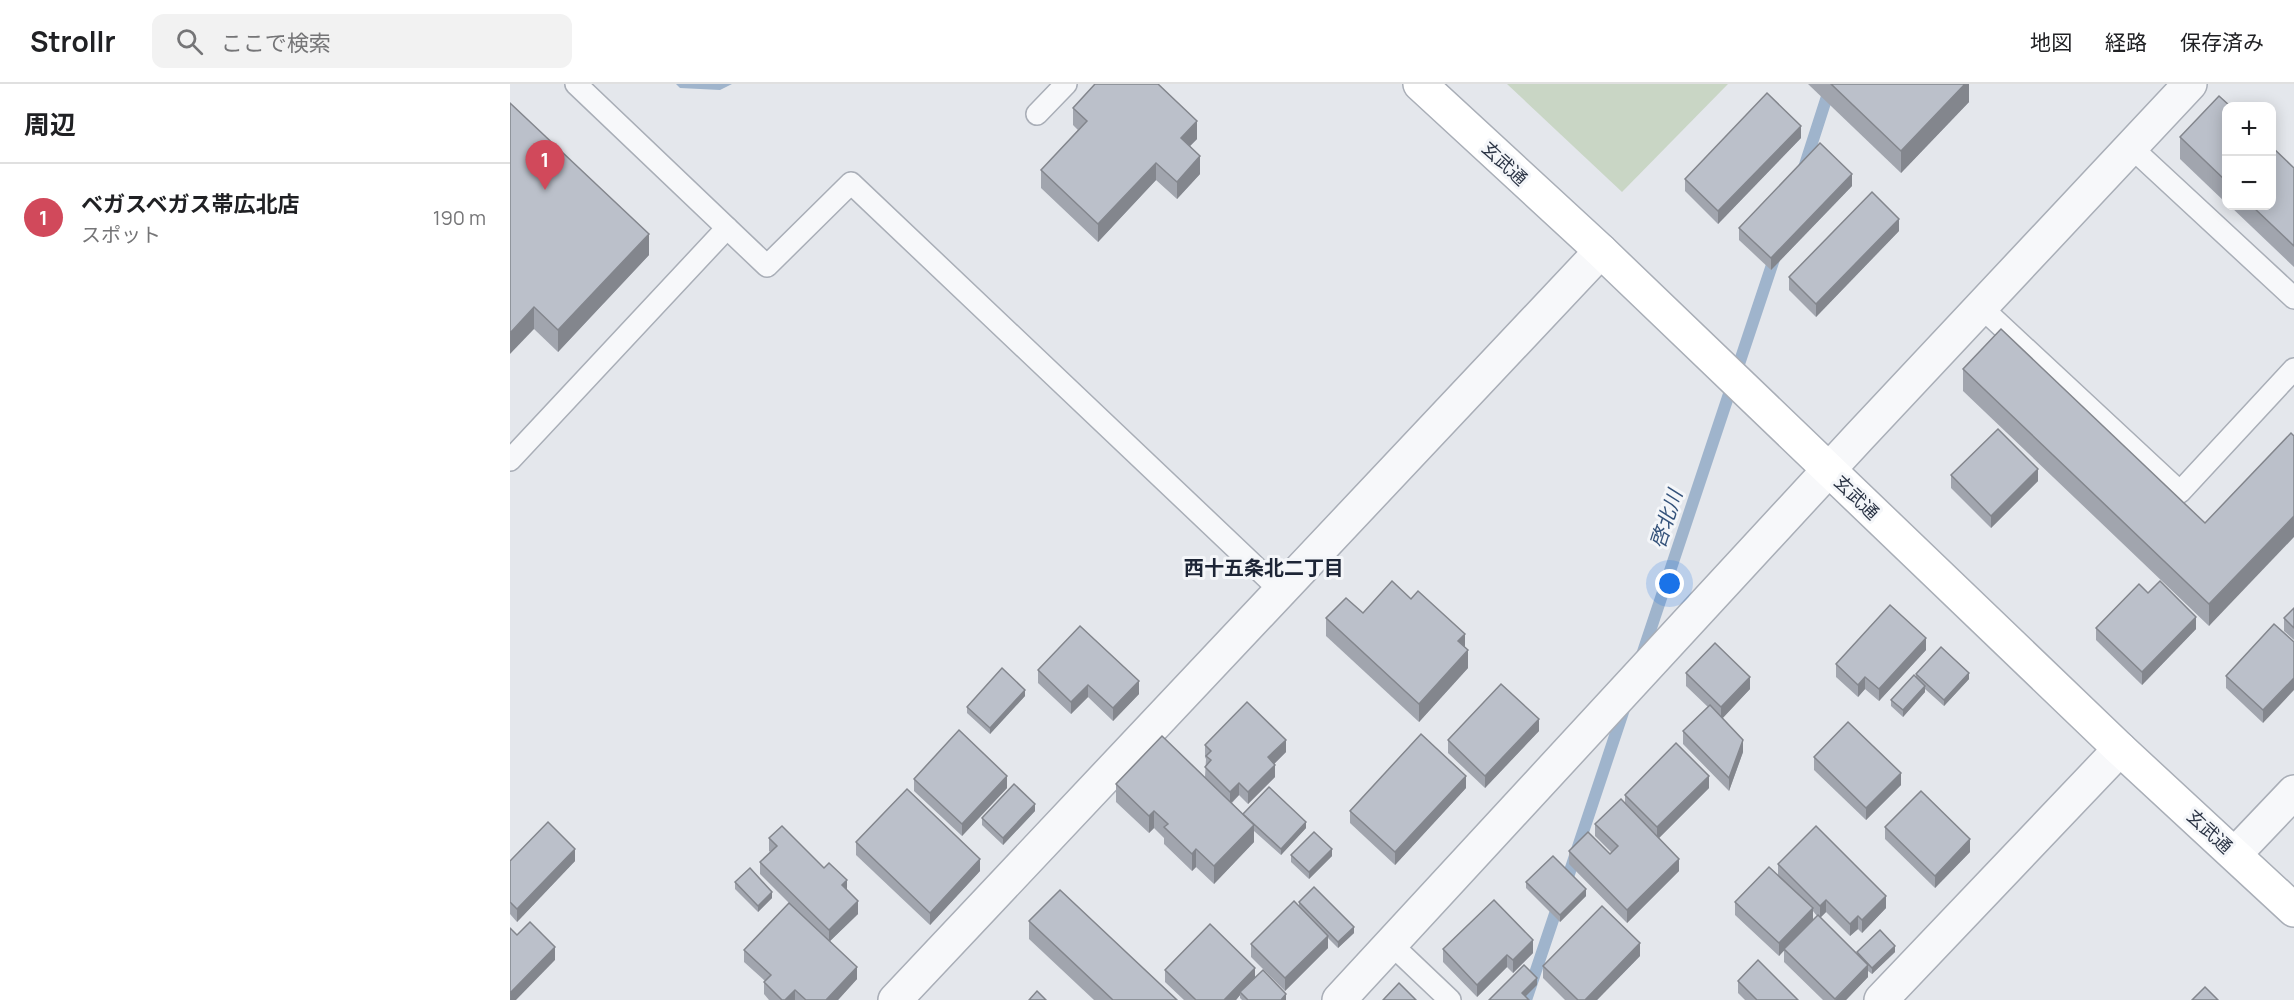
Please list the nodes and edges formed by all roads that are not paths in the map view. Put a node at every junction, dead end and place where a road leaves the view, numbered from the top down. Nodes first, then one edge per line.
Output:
1 (576, 84) edge
2 (1066, 84) edge
3 (2190, 84) edge
4 (1423, 85) edge
5 (1037, 114) dead end
6 (2131, 147) junction
7 (727, 228) junction
8 (1600, 252) junction
9 (2294, 298) edge
10 (1981, 307) junction
11 (2294, 369) edge
12 (510, 460) edge
13 (1829, 470) junction
14 (1281, 591) junction
15 (2120, 749) junction
16 (2294, 792) edge
17 (2235, 854) junction
18 (2294, 910) edge
19 (1391, 944) junction
20 (895, 1000) edge
21 (1339, 1000) edge
22 (1450, 1000) edge
23 (1881, 1000) edge

1 - 7 lane
2 - 5 lane
3 - 6 street
4 - 8 street, 玄武通
6 - 9 lane
6 - 10 street
7 - 12 lane
7 - 14 lane
8 - 13 street, 玄武通
8 - 14 street
10 - 11 lane
10 - 13 street
13 - 15 street, 玄武通
13 - 19 street
14 - 20 street
15 - 17 street, 玄武通
15 - 23 street
16 - 17 street
17 - 18 street, 玄武通
19 - 21 street
19 - 22 lane

